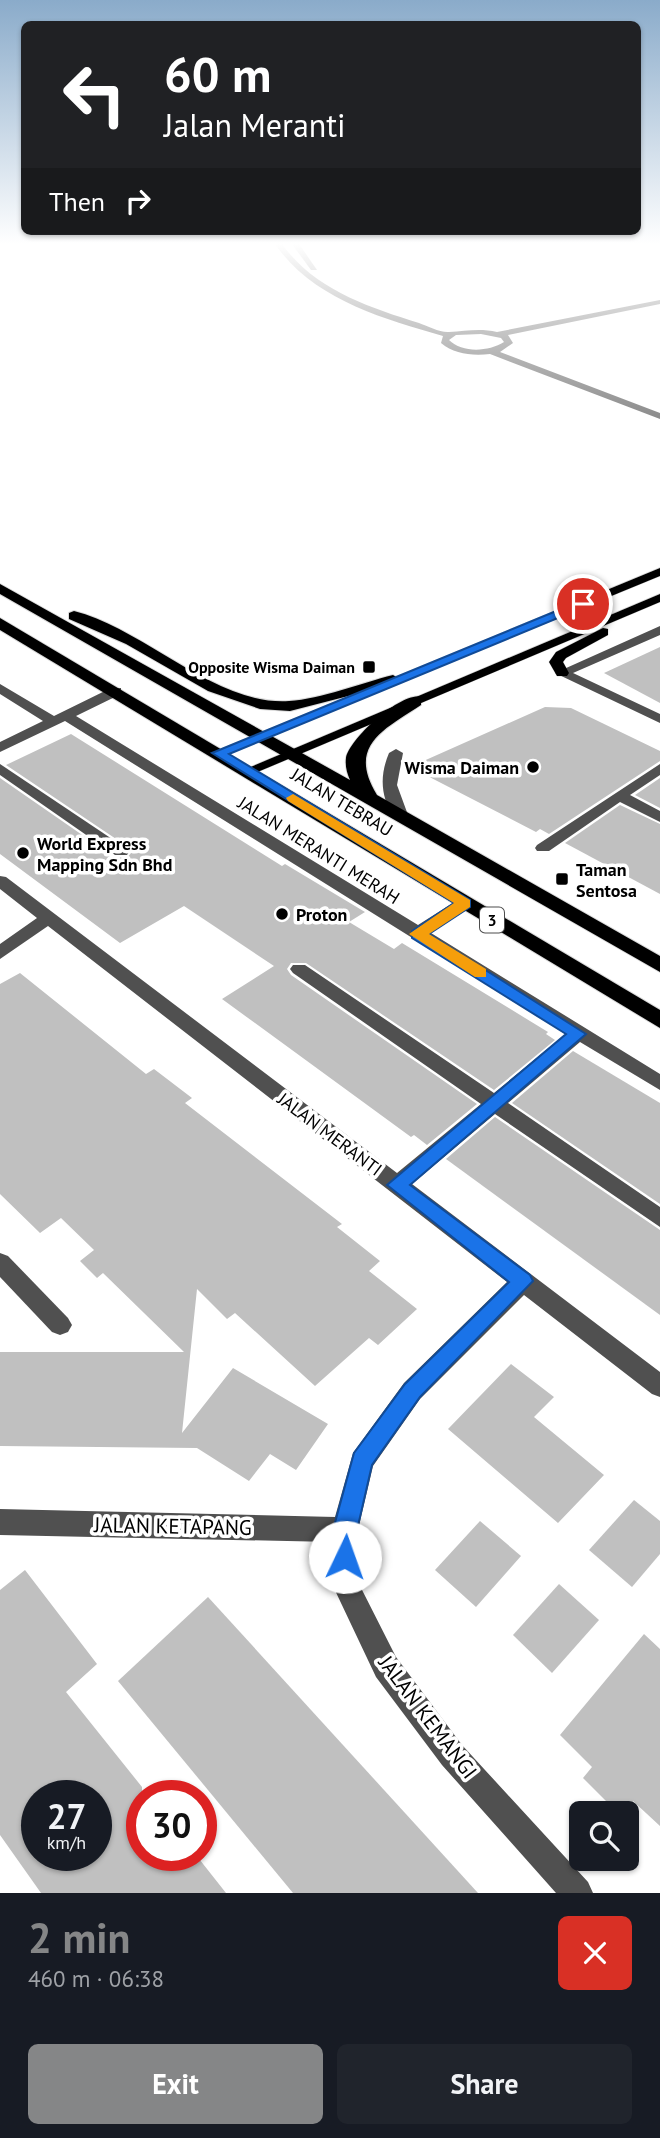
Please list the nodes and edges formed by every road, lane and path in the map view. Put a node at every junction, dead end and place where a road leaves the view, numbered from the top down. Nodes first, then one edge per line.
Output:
1 (440, 332) edge
2 (457, 332) edge
3 (469, 332) edge
4 (532, 332) edge
5 (538, 332) edge
6 (448, 335) junction
7 (504, 339) junction
8 (490, 351) junction
9 (660, 405) edge
10 (660, 416) edge
11 (660, 572) edge
12 (5, 591) edge
13 (660, 598) edge
14 (616, 617) junction
15 (0, 623) edge
16 (660, 630) edge
17 (562, 673) junction
18 (393, 680) junction
19 (0, 688) edge
20 (116, 691) junction
21 (415, 701) junction
22 (657, 715) edge
23 (59, 718) junction
24 (259, 736) junction
25 (0, 748) edge
26 (218, 753) junction
27 (290, 753) junction
28 (396, 753) dead end
29 (0, 768) edge
30 (660, 768) edge
31 (248, 771) junction
32 (620, 796) junction
33 (369, 798) junction
34 (400, 815) junction
35 (660, 817) edge
36 (543, 848) dead end
37 (121, 852) dead end
38 (0, 881) edge
39 (465, 903) junction
40 (48, 918) junction
41 (417, 934) junction
42 (0, 953) edge
43 (660, 965) edge
44 (299, 969) dead end
45 (660, 1020) edge
46 (578, 1034) junction
47 (660, 1083) edge
48 (493, 1104) junction
49 (397, 1185) junction
50 (660, 1218) edge
51 (0, 1262) edge
52 (523, 1281) junction
53 (60, 1325) dead end
54 (660, 1386) edge
55 (0, 1522) edge
56 (345, 1530) junction
57 (577, 1893) edge

1 - 6 street
2 - 6 street
3 - 7 street
4 - 7 street
5 - 7 street
6 - 8 street
7 - 8 street
7 - 9 street
8 - 10 street
11 - 18 main road
12 - 18 highway
12 - 24 highway, JALAN TEBRAU
13 - 14 main road
14 - 17 main road
14 - 21 main road
15 - 20 highway, JALAN TEBRAU / 3
16 - 17 street
17 - 22 street
18 - 24 main road
19 - 23 street, JALAN MERANTI MERAH
20 - 23 street
20 - 26 highway, JALAN TEBRAU / 3
21 - 27 main road
21 - 33 highway
23 - 25 street
23 - 41 street, JALAN MERANTI MERAH
24 - 26 main road
24 - 27 highway, JALAN TEBRAU
26 - 31 highway, JALAN TEBRAU / 3
27 - 31 main road
27 - 33 highway, JALAN TEBRAU
28 - 34 street
29 - 37 street
30 - 32 street
31 - 39 highway, JALAN TEBRAU / 3
32 - 35 street
32 - 36 street
33 - 34 highway, JALAN TEBRAU
34 - 43 highway, JALAN TEBRAU
38 - 40 street, JALAN MERANTI
39 - 41 street
39 - 45 highway, JALAN TEBRAU / 3
40 - 42 street
40 - 49 street, JALAN MERANTI
41 - 46 street, JALAN MERANTI MERAH
44 - 48 street
46 - 47 street, JALAN MERANTI MERAH
46 - 48 street
48 - 49 street
48 - 50 street
49 - 52 street, JALAN MERANTI
51 - 53 street
52 - 54 street, JALAN MERANTI
52 - 56 street, JALAN KEMANGI
55 - 56 street, JALAN KETAPANG
56 - 57 street, JALAN KEMANGI

